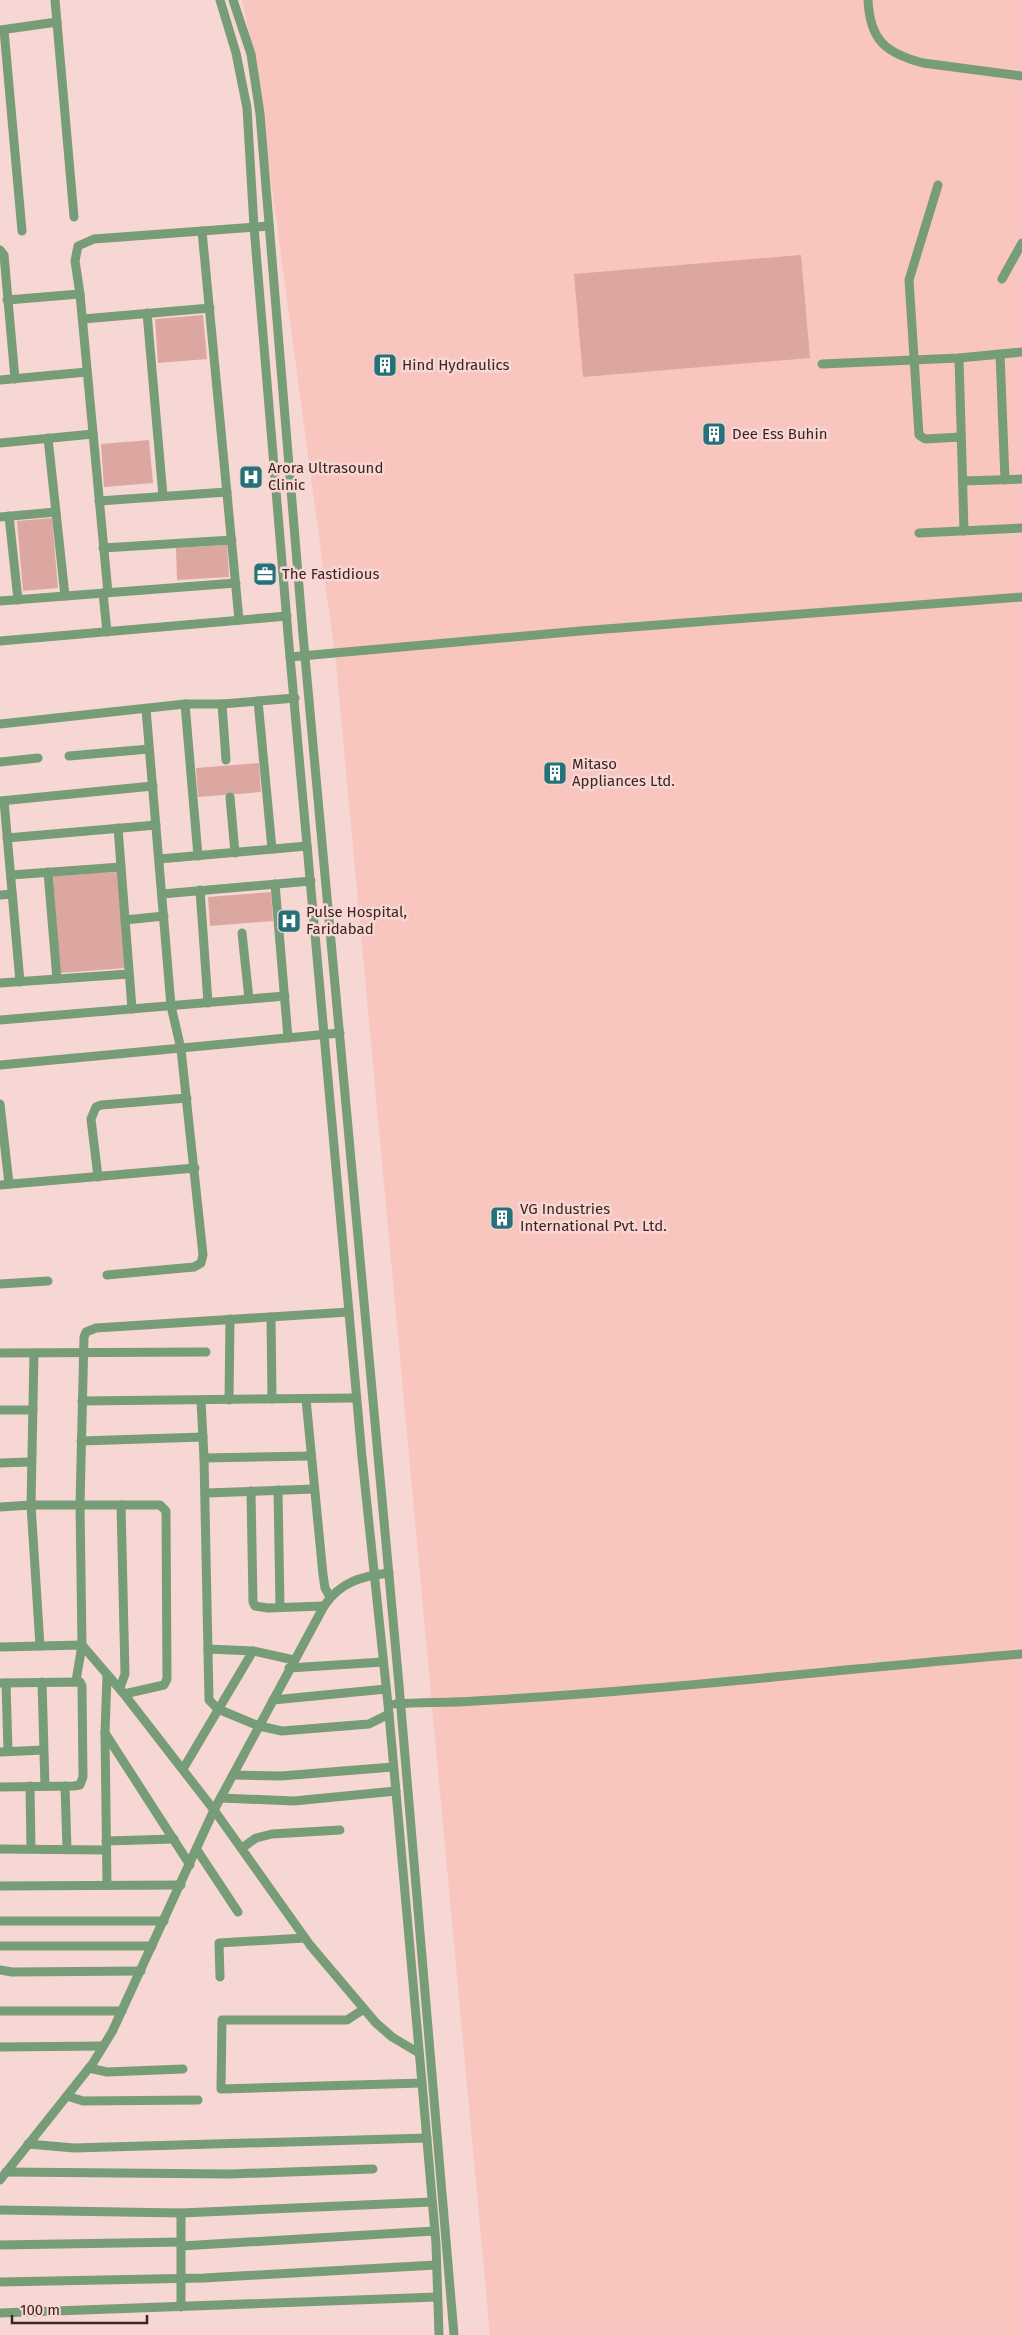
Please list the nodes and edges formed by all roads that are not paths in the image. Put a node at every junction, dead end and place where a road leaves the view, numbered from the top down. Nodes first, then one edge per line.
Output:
1 (55, 0) edge
2 (220, 0) edge
3 (233, 0) edge
4 (868, 0) edge
5 (57, 22) junction
6 (2, 30) edge
7 (3, 59) edge
8 (1022, 76) edge
9 (938, 185) dead end
10 (74, 217) dead end
11 (269, 226) junction
12 (254, 227) junction
13 (22, 231) dead end
14 (202, 231) junction
15 (1022, 243) edge
16 (0, 250) edge
17 (1002, 279) dead end
18 (80, 294) junction
19 (7, 300) junction
20 (210, 308) junction
21 (147, 313) junction
22 (4, 315) edge
23 (82, 319) junction
24 (1022, 352) edge
25 (1000, 354) junction
26 (959, 358) junction
27 (915, 360) junction
28 (822, 364) dead end
29 (87, 372) junction
30 (15, 379) junction
31 (0, 380) edge
32 (93, 434) junction
33 (962, 437) junction
34 (48, 438) junction
35 (0, 443) edge
36 (1022, 479) edge
37 (1005, 480) junction
38 (963, 481) junction
39 (227, 492) junction
40 (163, 496) junction
41 (99, 501) junction
42 (56, 512) junction
43 (5, 517) edge
44 (1022, 528) edge
45 (964, 531) junction
46 (919, 533) dead end
47 (232, 540) junction
48 (104, 548) junction
49 (236, 583) junction
50 (105, 593) junction
51 (65, 596) junction
52 (1022, 597) edge
53 (18, 600) junction
54 (0, 601) edge
55 (287, 616) junction
56 (239, 620) junction
57 (107, 632) junction
58 (0, 641) edge
59 (306, 656) junction
60 (290, 657) junction
61 (307, 669) junction
62 (292, 670) junction
63 (295, 698) junction
64 (258, 701) junction
65 (185, 704) junction
66 (222, 704) junction
67 (146, 708) junction
68 (0, 724) edge
69 (149, 749) junction
70 (69, 756) dead end
71 (38, 758) dead end
72 (226, 760) dead end
73 (0, 762) edge
74 (153, 786) junction
75 (230, 797) dead end
76 (2, 801) edge
77 (156, 825) junction
78 (118, 828) junction
79 (7, 838) junction
80 (307, 846) junction
81 (272, 850) junction
82 (235, 853) junction
83 (198, 856) junction
84 (159, 859) junction
85 (121, 867) junction
86 (48, 872) junction
87 (10, 875) junction
88 (310, 881) junction
89 (275, 884) junction
90 (200, 890) junction
91 (12, 894) junction
92 (162, 894) junction
93 (0, 895) edge
94 (164, 916) junction
95 (125, 920) junction
96 (242, 932) dead end
97 (130, 974) junction
98 (58, 979) junction
99 (20, 982) junction
100 (0, 983) edge
101 (284, 996) junction
102 (248, 999) junction
103 (208, 1003) junction
104 (171, 1006) junction
105 (132, 1009) junction
106 (0, 1020) edge
107 (340, 1033) junction
108 (324, 1035) junction
109 (288, 1038) junction
110 (181, 1049) junction
111 (0, 1065) edge
112 (187, 1098) junction
113 (0, 1104) edge
114 (2, 1136) edge
115 (195, 1168) junction
116 (98, 1177) junction
117 (4, 1185) edge
118 (107, 1276) dead end
119 (48, 1280) dead end
120 (0, 1284) edge
121 (349, 1312) junction
122 (271, 1317) junction
123 (230, 1319) junction
124 (206, 1352) dead end
125 (0, 1353) edge
126 (34, 1353) junction
127 (83, 1353) junction
128 (356, 1398) junction
129 (272, 1399) junction
130 (306, 1399) junction
131 (82, 1400) junction
132 (229, 1400) junction
133 (201, 1401) junction
134 (0, 1410) edge
135 (32, 1410) junction
136 (203, 1437) junction
137 (81, 1441) junction
138 (311, 1456) junction
139 (204, 1458) junction
140 (31, 1462) junction
141 (0, 1463) edge
142 (314, 1489) junction
143 (278, 1490) junction
144 (250, 1491) junction
145 (206, 1493) junction
146 (80, 1504) junction
147 (31, 1505) junction
148 (121, 1505) junction
149 (0, 1507) edge
150 (389, 1573) junction
151 (372, 1575) junction
152 (330, 1597) junction
153 (324, 1606) junction
154 (280, 1608) junction
155 (82, 1645) junction
156 (40, 1646) junction
157 (0, 1647) edge
158 (208, 1649) junction
159 (253, 1651) junction
160 (1022, 1654) edge
161 (383, 1662) junction
162 (291, 1664) junction
163 (107, 1674) junction
164 (76, 1681) junction
165 (42, 1682) junction
166 (3, 1683) edge
167 (386, 1689) junction
168 (122, 1691) junction
169 (273, 1700) junction
170 (400, 1704) junction
171 (218, 1709) junction
172 (388, 1709) junction
173 (4, 1717) edge
174 (259, 1726) junction
175 (105, 1733) junction
176 (44, 1750) junction
177 (4, 1751) edge
178 (394, 1767) junction
179 (183, 1769) junction
180 (233, 1775) junction
181 (30, 1786) junction
182 (45, 1786) junction
183 (66, 1786) junction
184 (0, 1787) edge
185 (396, 1792) junction
186 (221, 1798) junction
187 (214, 1810) junction
188 (340, 1830) dead end
189 (174, 1839) junction
190 (106, 1845) junction
191 (242, 1848) junction
192 (0, 1849) edge
193 (31, 1849) junction
194 (67, 1849) junction
195 (197, 1850) junction
196 (190, 1865) junction
197 (107, 1885) junction
198 (181, 1885) junction
199 (0, 1886) edge
200 (238, 1912) dead end
201 (0, 1921) edge
202 (164, 1921) junction
203 (305, 1938) junction
204 (0, 1946) edge
205 (152, 1946) junction
206 (0, 1970) edge
207 (141, 1971) junction
208 (220, 1977) dead end
209 (364, 2009) junction
210 (0, 2011) edge
211 (122, 2011) junction
212 (103, 2046) junction
213 (0, 2047) edge
214 (419, 2053) junction
215 (89, 2068) junction
216 (183, 2069) dead end
217 (422, 2084) junction
218 (67, 2096) junction
219 (198, 2100) dead end
220 (427, 2138) junction
221 (28, 2144) junction
222 (373, 2169) dead end
223 (3, 2176) edge
224 (432, 2202) junction
225 (0, 2210) edge
226 (181, 2213) junction
227 (434, 2231) junction
228 (181, 2244) junction
229 (0, 2245) edge
230 (436, 2266) junction
231 (181, 2278) junction
232 (0, 2282) edge
233 (437, 2297) junction
234 (181, 2307) junction
235 (0, 2313) edge
236 (439, 2335) edge
237 (454, 2335) edge

1 - 5 street
2 - 12 street
3 - 11 street
4 - 8 street
5 - 6 street
5 - 10 street
6 - 7 street
7 - 13 street
9 - 27 street
11 - 12 street
11 - 59 street
12 - 14 street
12 - 55 street
14 - 18 street
14 - 20 street
15 - 17 street
16 - 19 street
18 - 19 street
18 - 23 street
19 - 22 street
20 - 21 street
20 - 39 street
21 - 23 street
21 - 40 street
22 - 30 street
23 - 29 street
24 - 25 street
25 - 26 street
25 - 37 street
26 - 27 street
26 - 33 street
27 - 28 street
27 - 33 street
29 - 30 street
29 - 32 street
30 - 31 street
32 - 34 street
32 - 41 street
33 - 38 street
34 - 35 street
34 - 42 street
36 - 37 street
37 - 38 street
38 - 45 street
39 - 40 street
39 - 47 street
40 - 41 street
41 - 48 street
42 - 43 street
42 - 51 street
43 - 53 street
44 - 45 street
45 - 46 street
47 - 48 street
47 - 49 street
48 - 50 street
49 - 50 street
49 - 56 street
50 - 51 street
50 - 57 street
51 - 53 street
52 - 59 street
53 - 54 street
55 - 56 street
55 - 60 street
56 - 57 street
57 - 58 street
59 - 60 street
59 - 61 street
60 - 62 street
61 - 62 street
61 - 107 street
62 - 63 street
63 - 64 street
63 - 80 street
64 - 66 street
64 - 81 street
65 - 66 street
65 - 67 street
65 - 83 street
66 - 72 street
67 - 68 street
67 - 69 street
69 - 70 street
69 - 74 street
71 - 73 street
74 - 76 street
74 - 77 street
75 - 82 street
76 - 79 street
77 - 78 street
77 - 84 street
78 - 79 street
78 - 85 street
79 - 87 street
80 - 81 street
80 - 88 street
81 - 82 street
82 - 83 street
83 - 84 street
84 - 92 street
85 - 86 street
85 - 95 street
86 - 87 street
86 - 98 street
87 - 91 street
88 - 89 street
88 - 108 street
89 - 90 street
89 - 101 street
90 - 92 street
90 - 103 street
91 - 93 street
91 - 99 street
92 - 94 street
94 - 95 street
94 - 104 street
95 - 97 street
96 - 102 street
97 - 98 street
97 - 105 street
98 - 99 street
99 - 100 street
101 - 102 street
101 - 109 street
102 - 103 street
103 - 104 street
104 - 105 street
104 - 110 street
105 - 106 street
107 - 108 street
107 - 150 street
108 - 109 street
108 - 121 street
109 - 110 street
110 - 111 street
110 - 112 street
112 - 115 street
112 - 116 street
113 - 114 street
114 - 117 street
115 - 116 street
115 - 118 street
116 - 117 street
119 - 120 street
121 - 122 street
121 - 128 street
122 - 123 street
122 - 129 street
123 - 127 street
123 - 132 street
124 - 127 street
125 - 126 street
126 - 127 street
126 - 135 street
127 - 131 street
128 - 130 street
128 - 151 street
129 - 130 street
129 - 132 street
130 - 138 street
131 - 133 street
131 - 137 street
132 - 133 street
133 - 136 street
134 - 135 street
135 - 140 street
136 - 137 street
136 - 139 street
137 - 146 street
138 - 139 street
138 - 142 street
139 - 145 street
140 - 141 street
140 - 147 street
142 - 143 street
142 - 152 street
143 - 144 street
143 - 154 street
144 - 145 street
144 - 154 street
145 - 158 street
146 - 147 street
146 - 148 street
146 - 155 street
147 - 149 street
147 - 156 street
148 - 168 street
148 - 168 street
150 - 151 street
150 - 170 street
151 - 152 street
151 - 161 street
152 - 153 street
153 - 154 street
153 - 162 street
155 - 156 street
155 - 163 street
155 - 164 street
156 - 157 street
158 - 159 street
158 - 171 street
159 - 162 street
159 - 171 street
160 - 170 street
161 - 162 street
161 - 167 street
162 - 169 street
163 - 168 street
163 - 175 street
164 - 165 street
164 - 183 street
165 - 166 street
165 - 176 street
166 - 173 street
167 - 169 street
167 - 172 street
168 - 179 street
169 - 174 street
170 - 172 street
170 - 237 street
171 - 174 street
171 - 179 street
172 - 174 street
172 - 178 street
173 - 177 street
174 - 180 street
175 - 189 street
175 - 190 street
176 - 177 street
176 - 182 street
178 - 180 street
178 - 185 street
179 - 187 street
180 - 186 street
181 - 182 street
181 - 184 street
181 - 193 street
182 - 183 street
183 - 194 street
185 - 186 street
185 - 214 street
186 - 187 street
187 - 191 street
187 - 195 street
188 - 191 street
189 - 190 street
189 - 196 street
190 - 194 street
190 - 197 street
191 - 203 street
192 - 193 street
193 - 194 street
195 - 196 street
195 - 200 street
196 - 198 street
197 - 198 street
197 - 199 street
198 - 202 street
201 - 202 street
202 - 205 street
203 - 208 street
203 - 209 street
204 - 205 street
205 - 207 street
206 - 207 street
207 - 211 street
209 - 214 street
209 - 217 street
210 - 211 street
211 - 212 street
212 - 213 street
212 - 215 street
214 - 217 street
215 - 216 street
215 - 218 street
217 - 220 street
218 - 219 street
218 - 221 street
220 - 221 street
220 - 224 street
221 - 223 street
222 - 223 street
224 - 226 street
224 - 227 street
225 - 226 street
226 - 228 street
227 - 228 street
227 - 230 street
228 - 229 street
228 - 231 street
230 - 231 street
230 - 233 street
231 - 232 street
231 - 234 street
233 - 234 street
233 - 236 street
234 - 235 street

